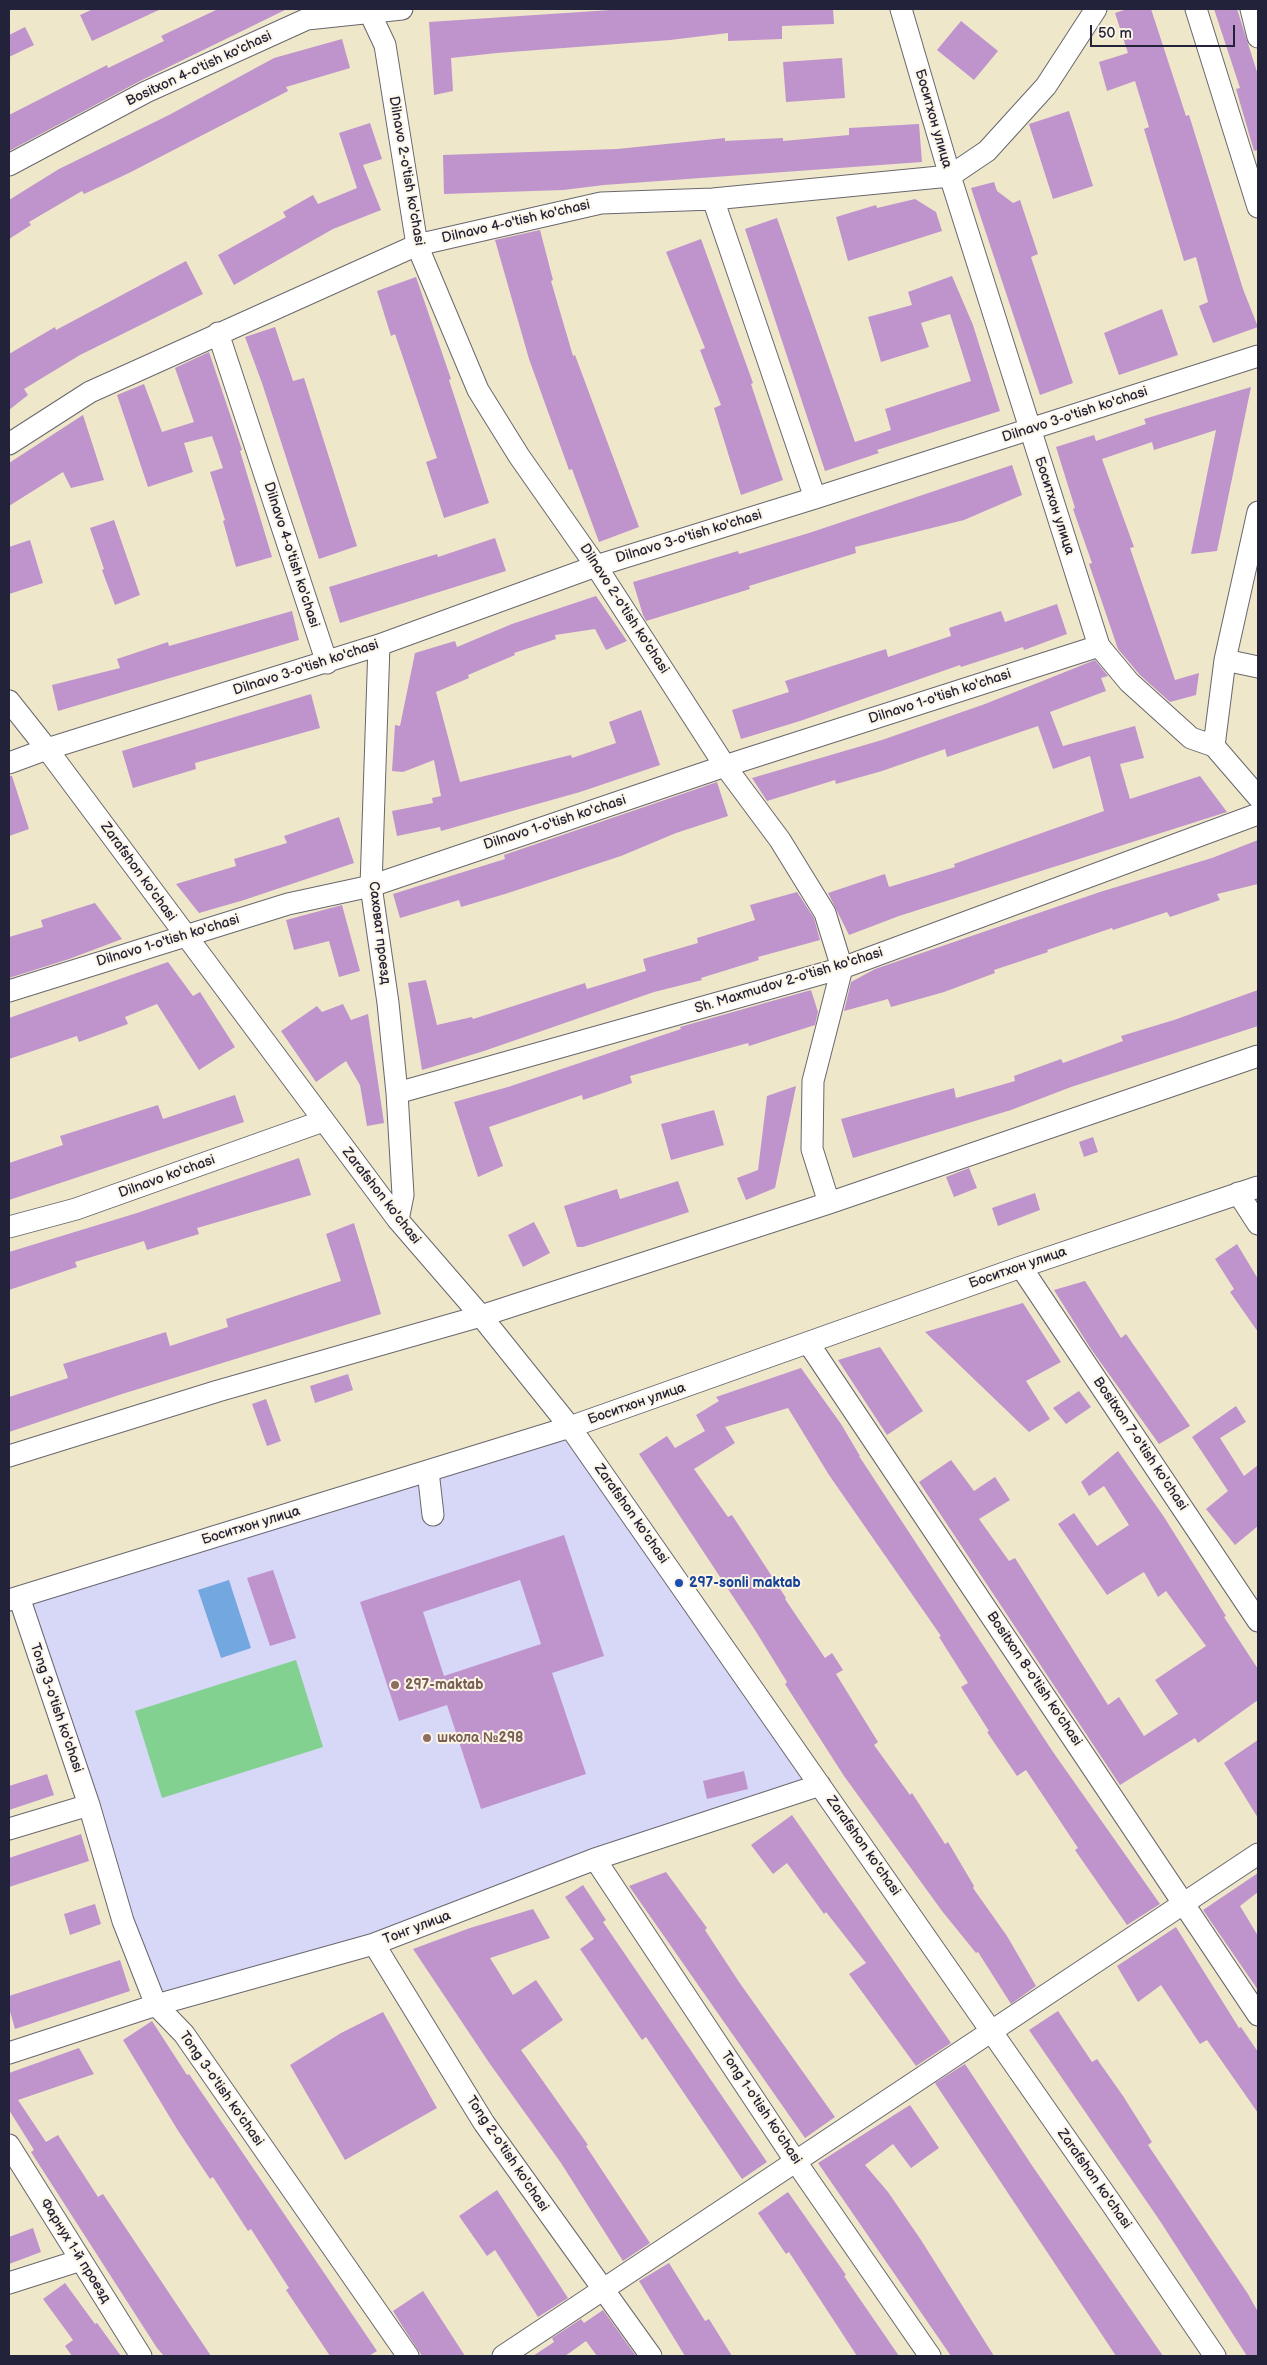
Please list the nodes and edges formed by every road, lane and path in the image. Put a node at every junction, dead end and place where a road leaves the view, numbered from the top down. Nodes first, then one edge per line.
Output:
1 (402, 9) edge
2 (901, 9) edge
3 (1096, 9) edge
4 (1196, 9) edge
5 (1251, 9) edge
6 (368, 10) edge
7 (1258, 36) edge
8 (9, 166) edge
9 (950, 176) junction
10 (712, 199) junction
11 (1258, 207) edge
12 (417, 245) junction
13 (218, 333) junction
14 (1258, 356) edge
15 (1029, 429) junction
16 (9, 444) edge
17 (815, 498) junction
18 (1258, 512) edge
19 (596, 566) junction
20 (379, 645) junction
21 (1099, 646) junction
22 (1225, 660) junction
23 (327, 663) junction
24 (1258, 667) edge
25 (9, 701) edge
26 (1214, 746) junction
27 (47, 749) junction
28 (9, 763) edge
29 (725, 766) junction
30 (1258, 797) edge
31 (1258, 814) edge
32 (371, 886) junction
33 (185, 935) junction
34 (842, 968) junction
35 (9, 991) edge
36 (1258, 1056) edge
37 (397, 1093) junction
38 (323, 1121) junction
39 (1258, 1187) edge
40 (1238, 1193) junction
41 (829, 1203) junction
42 (398, 1220) junction
43 (1258, 1224) edge
44 (9, 1227) edge
45 (1021, 1267) junction
46 (481, 1316) junction
47 (809, 1344) junction
48 (570, 1427) junction
49 (9, 1456) edge
50 (428, 1471) junction
51 (433, 1515) dead end
52 (14, 1599) edge
53 (1258, 1621) edge
54 (820, 1785) junction
55 (89, 1804) junction
56 (9, 1829) edge
57 (1258, 1854) edge
58 (595, 1859) junction
59 (1185, 1904) junction
60 (374, 1944) junction
61 (156, 2005) junction
62 (1258, 2015) edge
63 (990, 2031) junction
64 (9, 2053) edge
65 (9, 2145) edge
66 (796, 2162) junction
67 (81, 2260) junction
68 (9, 2283) edge
69 (603, 2292) junction
70 (141, 2356) edge
71 (408, 2356) edge
72 (503, 2356) edge
73 (651, 2356) edge
74 (930, 2356) edge
75 (1215, 2356) edge

1 - 6 street, Bositxon 4-o'tish ko'chasi
2 - 9 street, Боситхон улица
3 - 9 street, Dilnavo 4-o'tish ko'chasi
4 - 11 street
5 - 7 street
6 - 8 street, Bositxon 4-o'tish ko'chasi
6 - 12 street, Dilnavo 2-o'tish ko'chasi
9 - 10 street, Dilnavo 4-o'tish ko'chasi
9 - 15 street, Боситхон улица
10 - 12 street, Dilnavo 4-o'tish ko'chasi
10 - 17 street
12 - 13 street, Dilnavo 4-o'tish ko'chasi
12 - 19 street, Dilnavo 2-o'tish ko'chasi
13 - 16 street, Dilnavo 4-o'tish ko'chasi
13 - 23 street, Dilnavo 4-o'tish ko'chasi
14 - 15 street, Dilnavo 3-o'tish ko'chasi
15 - 17 street, Dilnavo 3-o'tish ko'chasi
15 - 21 street, Боситхон улица
17 - 19 street, Dilnavo 3-o'tish ko'chasi
18 - 22 street
19 - 20 street, Dilnavo 3-o'tish ko'chasi
19 - 29 street, Dilnavo 2-o'tish ko'chasi
20 - 23 street, Dilnavo 3-o'tish ko'chasi
20 - 32 street, Саховат проезд
21 - 26 street, Боситхон улица
21 - 29 street, Dilnavo 1-o'tish ko'chasi
22 - 24 street
22 - 26 street
23 - 27 street, Dilnavo 3-o'tish ko'chasi
25 - 27 street, Zarafshon ko'chasi
26 - 30 street, Боситхон улица
27 - 28 street, Dilnavo 3-o'tish ko'chasi
27 - 33 street, Zarafshon ko'chasi
29 - 32 street, Dilnavo 1-o'tish ko'chasi
29 - 34 street, Dilnavo 2-o'tish ko'chasi
31 - 34 street, Sh. Maxmudov 2-o'tish ko'chasi
32 - 33 street, Dilnavo 1-o'tish ko'chasi
32 - 37 street, Саховат проезд
33 - 35 street, Dilnavo 1-o'tish ko'chasi
33 - 38 street, Zarafshon ko'chasi
34 - 37 street, Sh. Maxmudov 2-o'tish ko'chasi
34 - 41 street
36 - 41 street
37 - 42 street, Саховат проезд
38 - 42 street, Zarafshon ko'chasi
38 - 44 street, Dilnavo ko'chasi
39 - 40 street, Боситхон улица
40 - 43 street
40 - 45 street, Боситхон улица
41 - 46 street
42 - 46 street, Zarafshon ko'chasi
45 - 47 street, Боситхон улица
45 - 53 street, Bositxon 7-o'tish ko'chasi
46 - 48 street, Zarafshon ko'chasi
46 - 49 street
47 - 48 street, Боситхон улица
47 - 59 street, Bositxon 8-o'tish ko'chasi
48 - 50 street, Боситхон улица
48 - 54 street, Zarafshon ko'chasi
50 - 51 street
50 - 52 street, Боситхон улица
52 - 55 street, Tong 3-o'tish ko'chasi
54 - 58 street, Тонг улица
54 - 63 street, Zarafshon ko'chasi
55 - 56 street
55 - 61 street, Tong 3-o'tish ko'chasi
57 - 59 street
58 - 60 street, Тонг улица
58 - 66 street, Tong 1-o'tish ko'chasi
59 - 62 street, Bositxon 8-o'tish ko'chasi
59 - 63 street
60 - 61 street, Тонг улица
60 - 69 street, Tong 2-o'tish ko'chasi
61 - 64 street, Тонг улица
61 - 71 street, Tong 3-o'tish ko'chasi
63 - 66 street
63 - 75 street, Zarafshon ko'chasi
65 - 67 street, Фарнух 1-й проезд
66 - 69 street
66 - 74 street, Tong 1-o'tish ko'chasi
67 - 68 street
67 - 70 street, Фарнух 1-й проезд
69 - 72 street
69 - 73 street, Tong 2-o'tish ko'chasi

